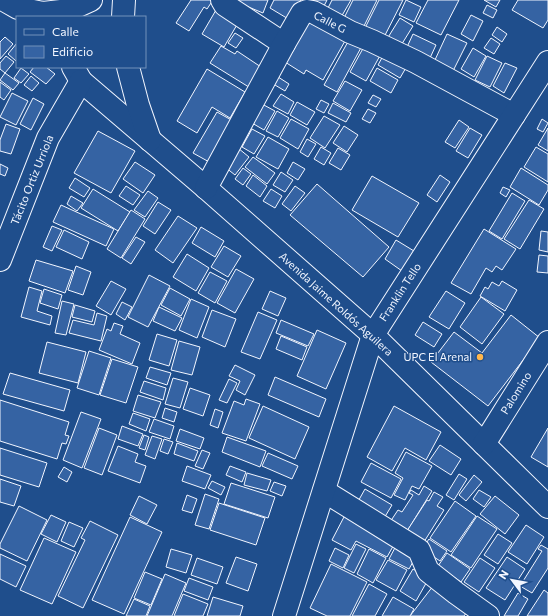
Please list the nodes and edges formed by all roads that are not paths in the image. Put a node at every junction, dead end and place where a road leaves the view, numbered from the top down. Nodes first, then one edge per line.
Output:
1 (4, 0) edge
2 (91, 0) edge
3 (124, 0) edge
4 (222, 0) edge
5 (45, 15) edge
6 (123, 16) edge
7 (284, 44) junction
8 (548, 62) edge
9 (128, 68) edge
10 (77, 74) edge
11 (514, 115) junction
12 (150, 142) junction
13 (206, 188) junction
14 (0, 260) edge
15 (373, 335) junction
16 (548, 342) edge
17 (484, 444) junction
18 (324, 490) junction
19 (548, 508) edge
20 (284, 616) edge
21 (488, 616) edge

1 - 5 street
2 - 5 street
3 - 6 street
4 - 7 street
7 - 11 street, Calle G
7 - 13 street, Calle G
8 - 11 street, Franklin Tello
9 - 12 street
10 - 12 street, Avenida Jaime Roldós Aguilera
10 - 14 street, Tácito Ortiz Urriola
11 - 15 street, Franklin Tello
12 - 13 street, Avenida Jaime Roldós Aguilera
13 - 15 street, Avenida Jaime Roldós Aguilera
15 - 17 street, Avenida Jaime Roldós Aguilera
15 - 18 street, Franklin Tello
16 - 17 street, Palomino
17 - 19 street, Avenida Jaime Roldós Aguilera
18 - 20 street, Franklin Tello
18 - 21 street

